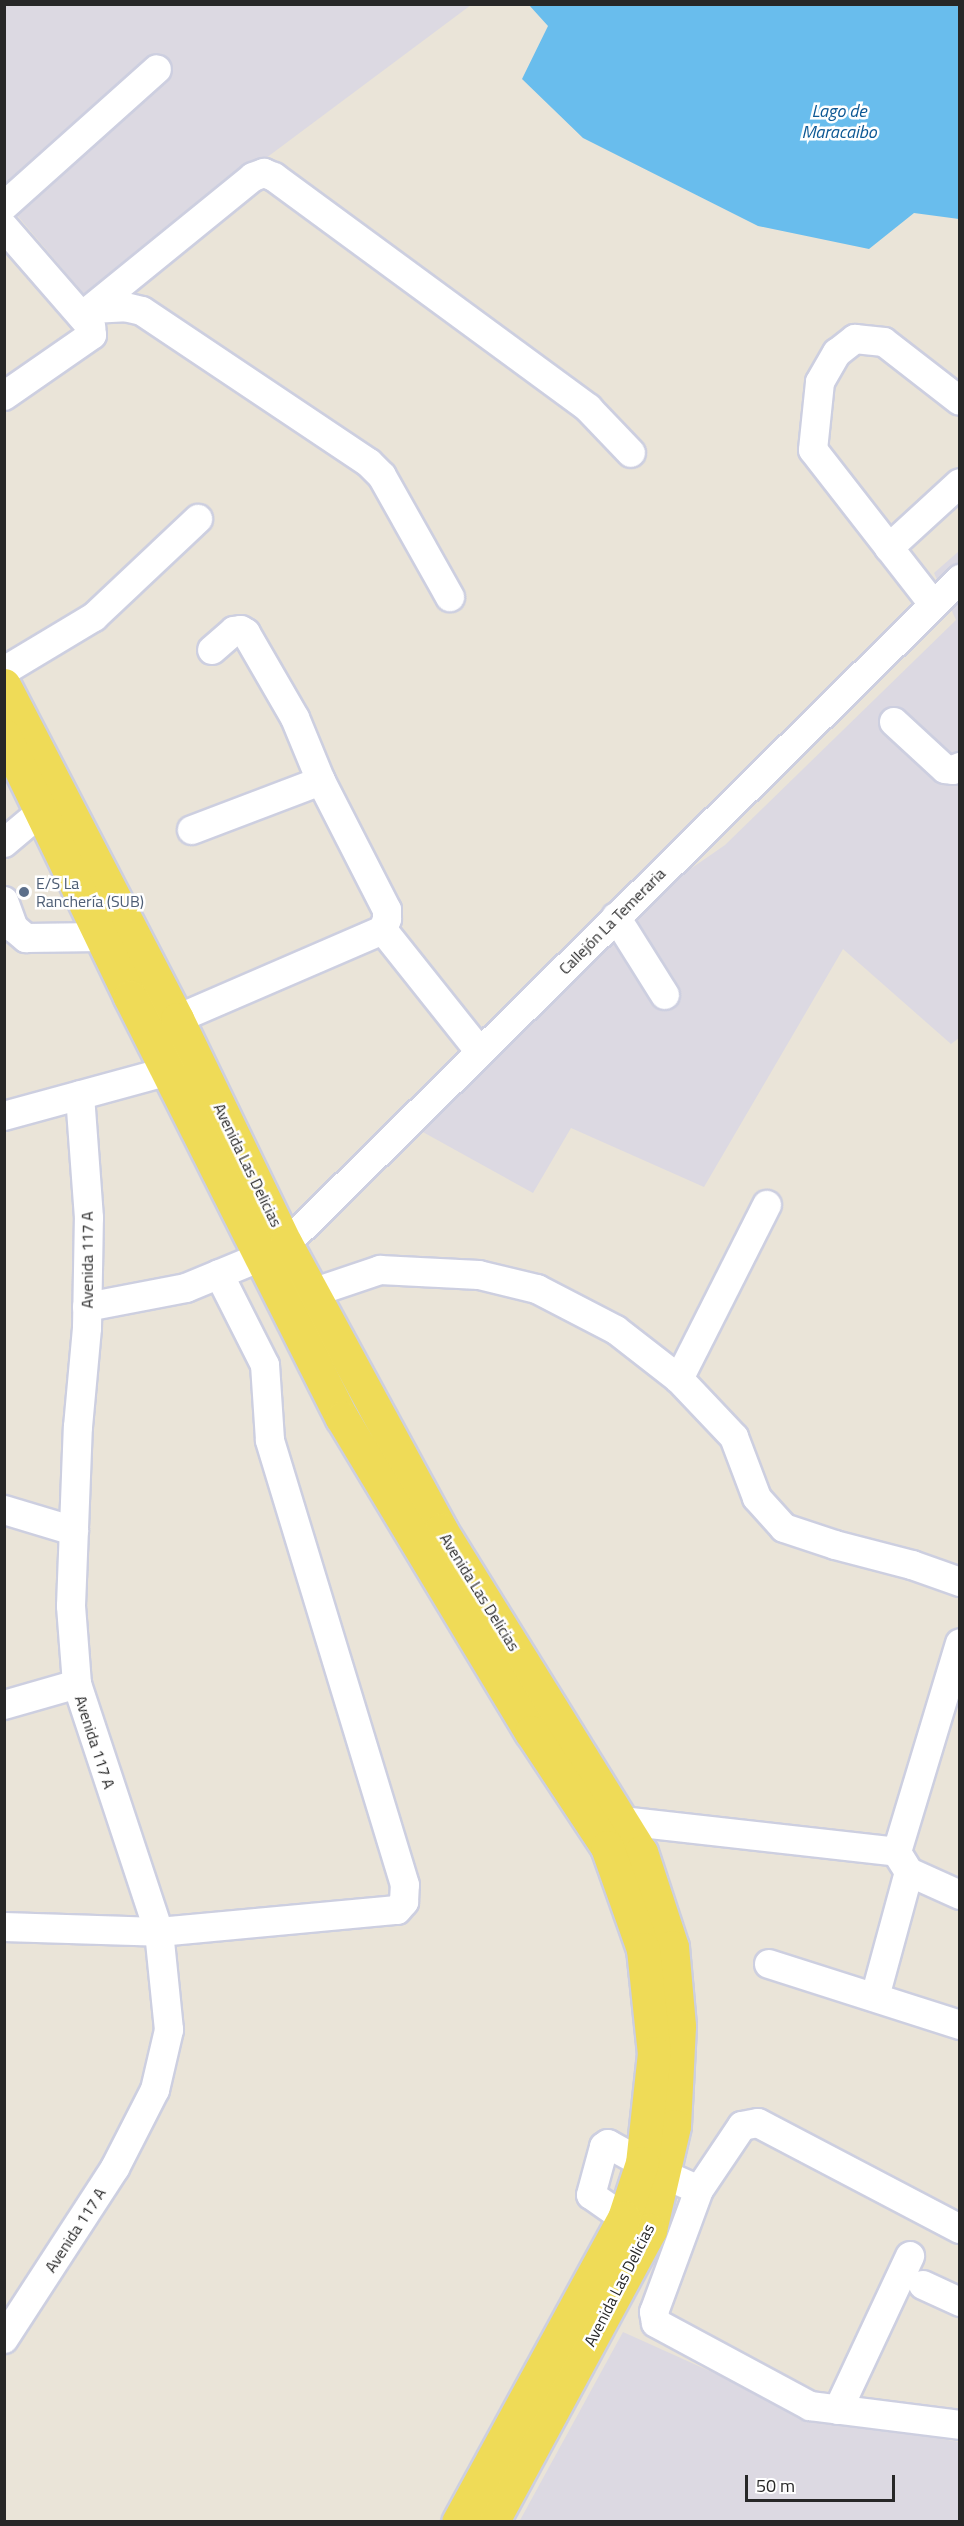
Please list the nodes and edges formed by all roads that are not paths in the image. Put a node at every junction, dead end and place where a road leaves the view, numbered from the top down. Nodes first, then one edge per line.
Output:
1 (157, 69) dead end
2 (4, 206) edge
3 (4, 227) edge
4 (87, 312) junction
5 (4, 396) edge
6 (960, 401) edge
7 (631, 453) dead end
8 (960, 483) edge
9 (198, 519) dead end
10 (889, 548) junction
11 (960, 579) edge
12 (450, 597) dead end
13 (933, 604) junction
14 (212, 650) dead end
15 (4, 671) edge
16 (4, 685) edge
17 (894, 722) dead end
18 (4, 735) edge
19 (960, 767) edge
20 (321, 781) junction
21 (41, 812) junction
22 (192, 830) dead end
23 (4, 843) edge
24 (4, 901) edge
25 (616, 917) junction
26 (383, 930) junction
27 (102, 937) junction
28 (665, 995) dead end
29 (177, 1019) junction
30 (480, 1052) junction
31 (168, 1071) junction
32 (80, 1095) junction
33 (4, 1116) edge
34 (767, 1205) dead end
35 (273, 1250) junction
36 (219, 1274) junction
37 (312, 1293) junction
38 (87, 1307) junction
39 (679, 1379) junction
40 (4, 1510) edge
41 (74, 1531) junction
42 (960, 1582) edge
43 (960, 1643) edge
44 (76, 1684) junction
45 (4, 1706) edge
46 (622, 1821) junction
47 (903, 1862) junction
48 (960, 1895) edge
49 (4, 1927) edge
50 (159, 1932) junction
51 (769, 1965) dead end
52 (875, 1997) junction
53 (960, 2025) edge
54 (652, 2168) junction
55 (699, 2190) junction
56 (960, 2229) edge
57 (910, 2256) dead end
58 (923, 2285) dead end
59 (960, 2302) edge
60 (4, 2339) edge
61 (838, 2410) junction
62 (960, 2425) edge
63 (458, 2522) edge
64 (492, 2522) edge

1 - 2 street
3 - 4 street
4 - 5 street
4 - 7 street
4 - 12 street
6 - 10 street
8 - 10 street
9 - 15 street
10 - 13 street
11 - 13 street, Callejón La Temeraria
13 - 25 street, Callejón La Temeraria
14 - 20 street
16 - 29 main road, Avenida Las Delicias
17 - 19 street
18 - 21 main road, Avenida Las Delicias
20 - 22 street
20 - 26 street
21 - 23 street
21 - 27 main road, Avenida Las Delicias
24 - 27 street
25 - 28 street
25 - 30 street, Callejón La Temeraria
26 - 29 street
26 - 30 street
27 - 31 main road, Avenida Las Delicias
29 - 35 main road, Avenida Las Delicias
30 - 35 street, Callejón La Temeraria
31 - 32 street
31 - 35 main road, Avenida Las Delicias
32 - 33 street
32 - 38 street, Avenida 117 A
34 - 39 street
35 - 36 street
35 - 37 main road, Avenida Las Delicias
35 - 54 main road, Avenida Las Delicias
36 - 38 street
36 - 50 street
37 - 39 street
37 - 46 main road, Avenida Las Delicias
38 - 41 street, Avenida 117 A
39 - 42 street
40 - 41 street
41 - 44 street, Avenida 117 A
43 - 47 street
44 - 45 street
44 - 50 street, Avenida 117 A
46 - 47 street
46 - 54 main road, Avenida Las Delicias
47 - 48 street
47 - 52 street
49 - 50 street
50 - 60 street, Avenida 117 A
51 - 52 street
52 - 53 street
54 - 55 street
54 - 63 main road, Avenida Las Delicias
54 - 64 main road, Avenida Las Delicias
55 - 56 street
55 - 61 street
57 - 61 street
58 - 59 street
61 - 62 street

